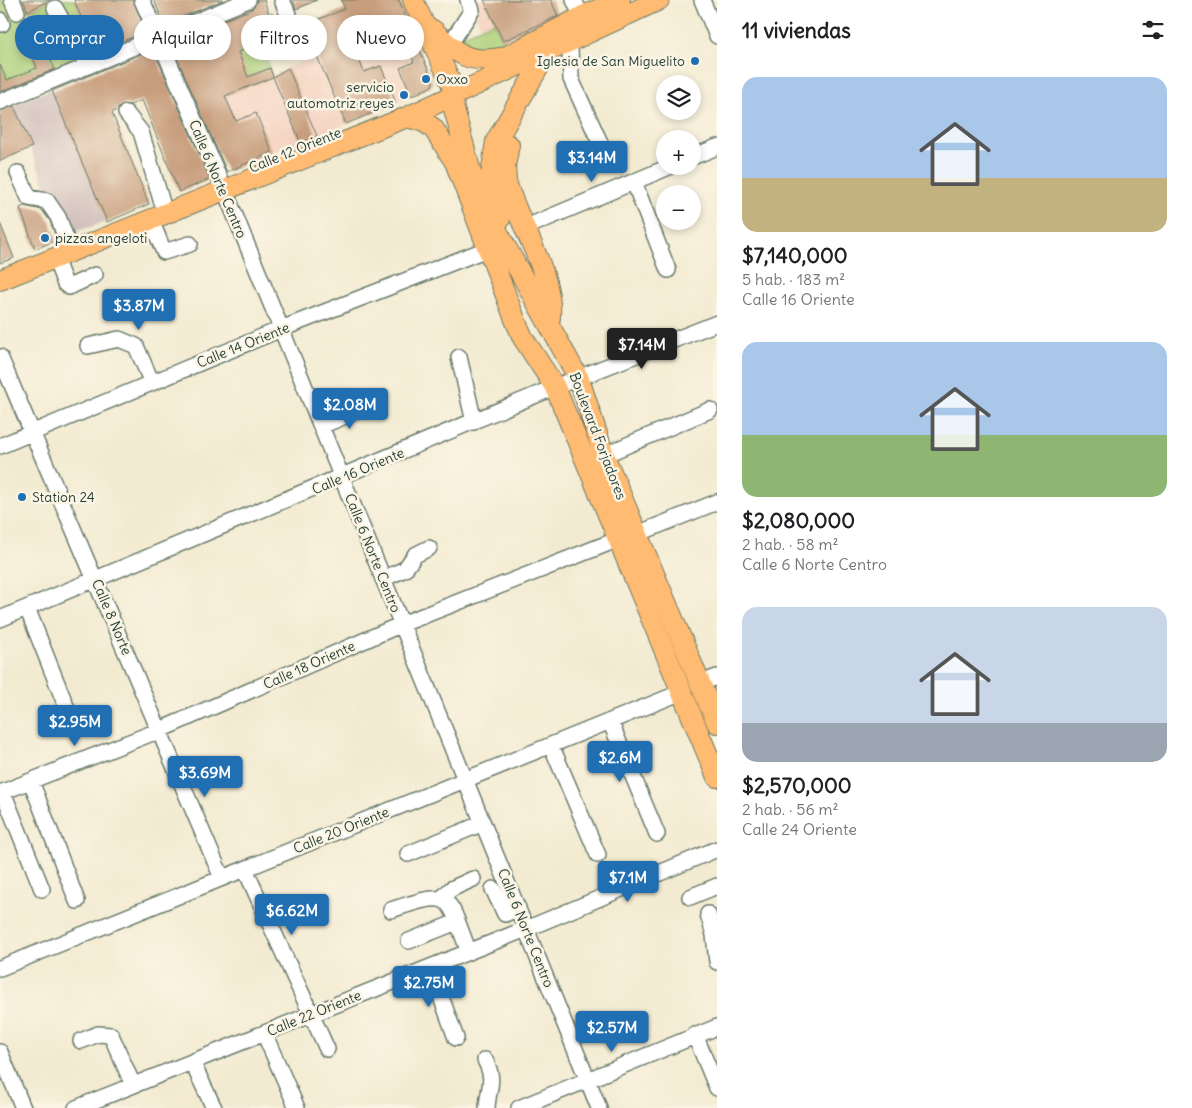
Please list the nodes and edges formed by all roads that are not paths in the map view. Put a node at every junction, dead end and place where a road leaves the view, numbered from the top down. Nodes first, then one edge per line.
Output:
1 (142, 0) edge
2 (248, 0) edge
3 (282, 0) edge
4 (468, 0) edge
5 (620, 0) edge
6 (659, 0) edge
7 (702, 0) edge
8 (55, 8) dead end
9 (417, 8) edge
10 (148, 15) edge
11 (211, 15) edge
12 (288, 15) edge
13 (578, 23) edge
14 (717, 36) edge
15 (134, 47) edge
16 (448, 47) junction
17 (547, 52) junction
18 (505, 57) junction
19 (167, 60) edge
20 (88, 66) junction
21 (452, 91) junction
22 (0, 102) edge
23 (126, 112) dead end
24 (407, 117) junction
25 (717, 147) edge
26 (701, 153) edge
27 (608, 160) dead end
28 (656, 172) edge
29 (18, 173) dead end
30 (634, 182) junction
31 (222, 185) junction
32 (162, 203) junction
33 (150, 220) junction
34 (524, 228) junction
35 (67, 241) junction
36 (190, 244) dead end
37 (507, 248) junction
38 (487, 249) junction
39 (55, 258) junction
40 (0, 268) edge
41 (668, 270) dead end
42 (95, 275) dead end
43 (0, 280) edge
44 (549, 322) junction
45 (717, 323) edge
46 (281, 329) junction
47 (88, 346) dead end
48 (535, 354) junction
49 (459, 356) dead end
50 (0, 357) edge
51 (579, 379) junction
52 (152, 383) junction
53 (555, 387) junction
54 (368, 407) dead end
55 (710, 410) dead end
56 (474, 422) junction
57 (321, 426) junction
58 (32, 432) junction
59 (0, 446) edge
60 (604, 455) junction
61 (342, 478) junction
62 (717, 502) edge
63 (628, 537) junction
64 (429, 548) dead end
65 (383, 579) junction
66 (96, 580) junction
67 (26, 608) junction
68 (0, 619) edge
69 (402, 624) junction
70 (709, 680) edge
71 (682, 692) junction
72 (70, 716) dead end
73 (610, 721) junction
74 (717, 723) edge
75 (160, 730) junction
76 (551, 745) junction
77 (717, 777) edge
78 (465, 780) junction
79 (31, 781) junction
80 (2, 792) edge
81 (483, 823) junction
82 (657, 834) dead end
83 (717, 849) edge
84 (408, 854) dead end
85 (598, 855) dead end
86 (246, 869) junction
87 (222, 878) junction
88 (473, 879) dead end
89 (717, 886) edge
90 (42, 889) dead end
91 (493, 889) dead end
92 (690, 897) dead end
93 (442, 898) junction
94 (77, 901) dead end
95 (391, 910) dead end
96 (510, 914) junction
97 (708, 914) dead end
98 (458, 922) junction
99 (526, 929) junction
100 (716, 934) edge
101 (409, 941) dead end
102 (469, 952) junction
103 (2, 962) edge
104 (717, 962) edge
105 (430, 967) junction
106 (311, 1015) junction
107 (717, 1027) edge
108 (264, 1033) junction
109 (696, 1035) junction
110 (456, 1038) dead end
111 (81, 1042) dead end
112 (327, 1049) dead end
113 (0, 1052) edge
114 (485, 1060) dead end
115 (192, 1062) junction
116 (588, 1080) junction
117 (133, 1085) junction
118 (717, 1088) edge
119 (23, 1108) edge
120 (76, 1108) edge
121 (214, 1108) edge
122 (297, 1108) edge
123 (487, 1108) edge
124 (519, 1108) edge
125 (599, 1108) edge

1 - 10 street, Calle 6 Norte Centro
2 - 11 street
3 - 12 street
4 - 16 street
5 - 13 main road
6 - 13 main road
7 - 14 street
8 - 20 street
9 - 16 main road
9 - 21 main road, Boulevard Forjadores
13 - 17 main road
13 - 18 main road, Calle 12 Oriente
13 - 27 street
13 - 34 main road
15 - 20 street
16 - 18 main road
17 - 21 main road, Calle 12 Oriente
17 - 37 main road
18 - 21 main road, Calle 12 Oriente
19 - 31 street, Calle 6 Norte Centro
20 - 22 street
21 - 24 main road, Calle 12 Oriente
21 - 31 main road, Calle 12 Oriente
21 - 37 main road, Boulevard Forjadores
23 - 32 street
24 - 31 main road, Calle 12 Oriente
24 - 38 main road, Boulevard Forjadores
25 - 26 street
28 - 30 street
29 - 35 street
30 - 34 street
30 - 41 street
31 - 32 main road, Calle 12 Oriente
31 - 33 main road, Calle 12 Oriente
31 - 46 street, Calle 6 Norte Centro
32 - 35 main road, Calle 12 Oriente
33 - 36 street
33 - 39 main road, Calle 12 Oriente
34 - 44 main road
35 - 40 main road, Calle 12 Oriente
37 - 44 main road, Boulevard Forjadores
37 - 48 main road
38 - 46 street, Calle 14 Oriente
38 - 48 main road, Boulevard Forjadores
39 - 42 street
39 - 43 main road, Calle 12 Oriente
44 - 51 main road, Boulevard Forjadores
45 - 51 street, Calle 16 Oriente
46 - 52 street, Calle 14 Oriente
46 - 57 street, Calle 6 Norte Centro
47 - 52 street
48 - 53 main road, Boulevard Forjadores
49 - 56 street
50 - 58 street, Calle 8 Norte
51 - 53 street, Calle 16 Oriente
51 - 60 main road, Boulevard Forjadores
52 - 58 street, Calle 14 Oriente
53 - 56 street, Calle 16 Oriente
53 - 63 main road, Boulevard Forjadores
54 - 57 street
55 - 60 street
56 - 61 street, Calle 16 Oriente
57 - 61 street, Calle 6 Norte Centro
58 - 59 street, Calle 14 Oriente
58 - 66 street, Calle 8 Norte
60 - 63 main road, Boulevard Forjadores
61 - 65 street, Calle 6 Norte Centro
61 - 66 street, Calle 16 Oriente
62 - 63 street, Calle 18 Oriente
63 - 69 street, Calle 18 Oriente
63 - 70 main road, Boulevard Forjadores
63 - 71 main road, Boulevard Forjadores
64 - 65 street
65 - 69 street, Calle 6 Norte Centro
66 - 67 street, Calle 16 Oriente
66 - 75 street, Calle 8 Norte
67 - 68 street, Calle 16 Oriente
67 - 72 street
69 - 75 street, Calle 18 Oriente
69 - 78 street, Calle 6 Norte Centro
70 - 74 main road, Boulevard Forjadores
71 - 73 street, Calle 20 Oriente
71 - 77 main road, Boulevard Forjadores
73 - 76 street, Calle 20 Oriente
73 - 82 street
75 - 79 street, Calle 18 Oriente
75 - 87 street, Calle 8 Norte
76 - 78 street, Calle 20 Oriente
76 - 85 street
78 - 81 street, Calle 6 Norte Centro
78 - 86 street, Calle 20 Oriente
79 - 80 street, Calle 18 Oriente
79 - 94 street
80 - 90 street
81 - 84 street
81 - 96 street, Calle 6 Norte Centro
83 - 99 street, Calle 22 Oriente
86 - 87 street, Calle 20 Oriente
86 - 106 street
87 - 103 street, Calle 20 Oriente
88 - 93 street
89 - 92 street
91 - 96 street
93 - 95 street
93 - 98 street
96 - 99 street, Calle 6 Norte Centro
97 - 100 street
98 - 101 street
98 - 102 street
99 - 102 street, Calle 22 Oriente
99 - 116 street, Calle 6 Norte Centro
100 - 104 street
102 - 105 street, Calle 22 Oriente
105 - 106 street, Calle 22 Oriente
105 - 110 street
106 - 108 street, Calle 22 Oriente
106 - 112 street
107 - 109 street
108 - 115 street, Calle 22 Oriente
108 - 122 street
109 - 116 street
109 - 118 street
111 - 117 street
113 - 119 street
114 - 123 street
115 - 117 street, Calle 22 Oriente
115 - 121 street
116 - 124 street
116 - 125 street, Calle 6 Norte Centro
117 - 120 street, Calle 22 Oriente

